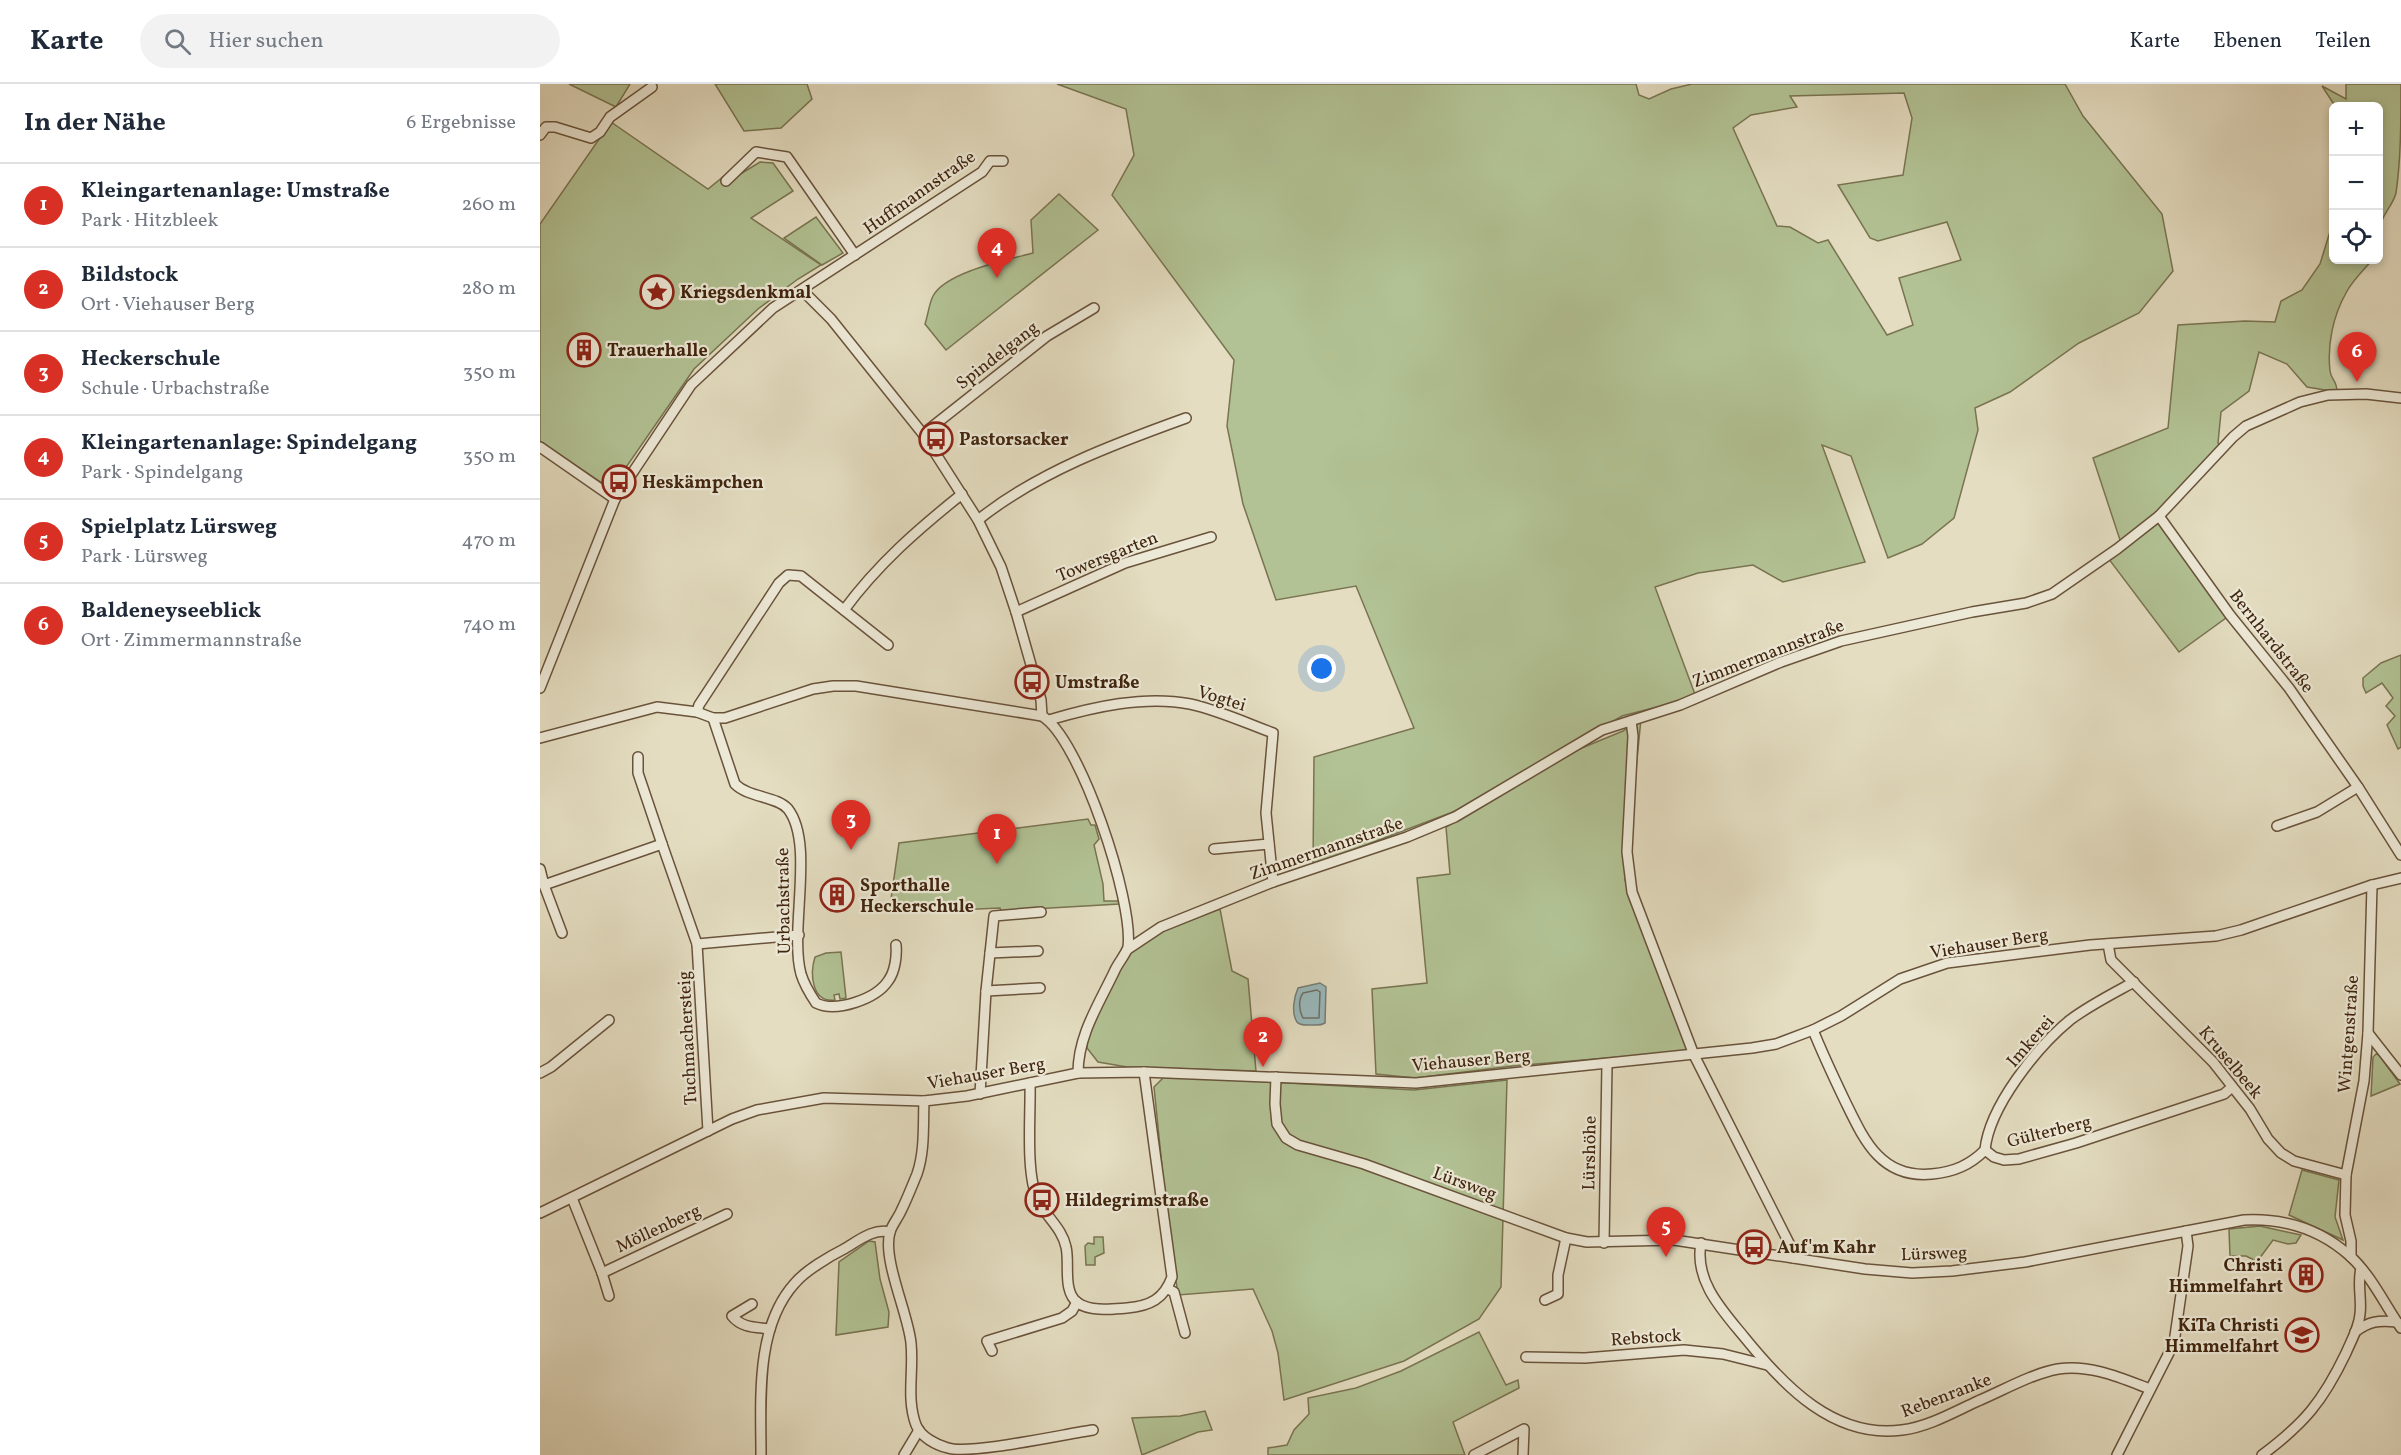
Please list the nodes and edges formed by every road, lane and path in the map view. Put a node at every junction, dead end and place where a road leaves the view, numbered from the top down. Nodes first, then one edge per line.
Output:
1 (652, 87) dead end
2 (540, 135) edge
3 (1003, 161) dead end
4 (726, 181) dead end
5 (855, 255) junction
6 (802, 290) junction
7 (1094, 308) dead end
8 (2401, 398) edge
9 (1186, 418) dead end
10 (923, 434) junction
11 (540, 447) edge
12 (962, 494) junction
13 (615, 499) junction
14 (2159, 516) junction
15 (978, 520) junction
16 (1212, 537) dead end
17 (844, 610) junction
18 (1016, 612) junction
19 (888, 645) dead end
20 (540, 688) edge
21 (697, 712) junction
22 (713, 718) junction
23 (1045, 718) junction
24 (1630, 720) junction
25 (540, 738) edge
26 (638, 758) dead end
27 (2358, 787) junction
28 (2277, 826) dead end
29 (662, 844) junction
30 (1269, 844) junction
31 (1214, 849) dead end
32 (2401, 855) edge
33 (540, 869) edge
34 (2401, 878) edge
35 (1273, 882) junction
36 (544, 885) junction
37 (2372, 885) junction
38 (1041, 912) dead end
39 (562, 933) dead end
40 (798, 935) junction
41 (697, 944) junction
42 (2108, 944) junction
43 (896, 945) dead end
44 (1128, 949) junction
45 (1038, 951) dead end
46 (990, 953) junction
47 (2134, 982) junction
48 (1040, 988) dead end
49 (986, 991) junction
50 (609, 1020) dead end
51 (1813, 1030) junction
52 (2368, 1033) junction
53 (1694, 1055) junction
54 (1607, 1064) junction
55 (540, 1072) edge
56 (1144, 1072) junction
57 (1078, 1073) junction
58 (2401, 1076) edge
59 (1276, 1077) junction
60 (1030, 1083) junction
61 (2232, 1087) junction
62 (980, 1094) junction
63 (924, 1101) junction
64 (708, 1131) junction
65 (1985, 1150) junction
66 (2346, 1176) junction
67 (572, 1198) junction
68 (540, 1213) edge
69 (727, 1214) dead end
70 (890, 1232) junction
71 (2186, 1232) junction
72 (1566, 1238) junction
73 (1604, 1243) junction
74 (1701, 1243) junction
75 (2351, 1257) junction
76 (1793, 1258) junction
77 (2361, 1268) junction
78 (603, 1273) junction
79 (1168, 1289) junction
80 (609, 1296) dead end
81 (1545, 1300) dead end
82 (1077, 1302) junction
83 (752, 1304) dead end
84 (2399, 1325) edge
85 (770, 1329) junction
86 (2355, 1332) junction
87 (1185, 1333) dead end
88 (992, 1351) dead end
89 (1526, 1358) dead end
90 (1767, 1365) junction
91 (2150, 1389) junction
92 (919, 1430) junction
93 (1092, 1430) dead end
94 (761, 1455) edge
95 (904, 1455) edge
96 (1474, 1455) edge
97 (1523, 1455) edge
98 (2117, 1455) edge
99 (2262, 1455) edge

1 - 2 street
3 - 5 street, Huffmannstraße
4 - 5 street, Huffmannstraße
5 - 6 street, Huffmannstraße
6 - 10 street
6 - 13 street, Huffmannstraße
7 - 10 street, Spindelgang
8 - 14 street, Zimmermannstraße
9 - 15 street
10 - 12 street
11 - 13 street
12 - 15 street
12 - 17 street
13 - 20 street, Huffmannstraße
14 - 24 street, Zimmermannstraße
14 - 27 street, Bernhardstraße
15 - 18 street
16 - 18 street, Towersgarten
17 - 19 street
17 - 21 street
18 - 23 street
21 - 22 street
21 - 25 street
22 - 23 street
22 - 40 street, Urbachstraße
23 - 30 street, Vogtei
23 - 44 street
24 - 35 street, Zimmermannstraße
24 - 53 street
26 - 29 street, Tuchmachersteig
27 - 28 street
27 - 32 street, Bernhardstraße
29 - 36 street
29 - 41 street, Tuchmachersteig
30 - 31 street
30 - 35 street, Vogtei
33 - 36 street
34 - 37 street, Viehauser Berg
35 - 44 street, Zimmermannstraße
36 - 39 street
37 - 42 street, Viehauser Berg
37 - 52 street, Wintgenstraße
38 - 46 street
40 - 41 street, Tuchmachersteig
40 - 43 street, Urbachstraße
41 - 64 street, Tuchmachersteig
42 - 47 street, Kruselbeek
42 - 51 street, Viehauser Berg
44 - 57 street
45 - 46 street
46 - 49 street
47 - 61 street, Kruselbeek
47 - 65 street, Imkerei
48 - 49 street
49 - 62 street
50 - 55 street
51 - 53 street, Viehauser Berg
51 - 65 street, Gülterberg
52 - 58 street
52 - 66 street, Wintgenstraße
53 - 54 street, Viehauser Berg
53 - 76 street
54 - 59 street, Viehauser Berg
54 - 73 street, Lürshöhe
56 - 57 street, Viehauser Berg
56 - 59 street, Viehauser Berg
56 - 79 street
57 - 60 street, Viehauser Berg
59 - 72 street, Lürsweg
60 - 62 street, Viehauser Berg
60 - 82 street
61 - 65 street, Gülterberg
61 - 66 street, Kruselbeek
62 - 63 street, Viehauser Berg
63 - 64 street, Viehauser Berg
63 - 70 street
64 - 67 street, Viehauser Berg
66 - 75 street, Wintgenstraße
67 - 68 street, Viehauser Berg
67 - 78 street, Möllenberg
69 - 78 street, Möllenberg
70 - 85 street
70 - 92 street
71 - 75 street, Lürsweg
71 - 76 street, Lürsweg
71 - 91 street
72 - 73 street, Lürsweg
72 - 81 street
73 - 74 street, Lürsweg
74 - 76 street, Lürsweg
74 - 90 street, Rebenranke
75 - 77 street, Lürsweg
77 - 84 street, Lürsweg
77 - 86 street
78 - 80 street, Möllenberg
79 - 82 street
79 - 87 street
82 - 88 street
83 - 85 street
84 - 86 street
85 - 94 street
86 - 99 street
89 - 90 street, Rebstock
90 - 91 street, Rebenranke
91 - 98 street
92 - 93 street
92 - 95 street
96 - 97 street

